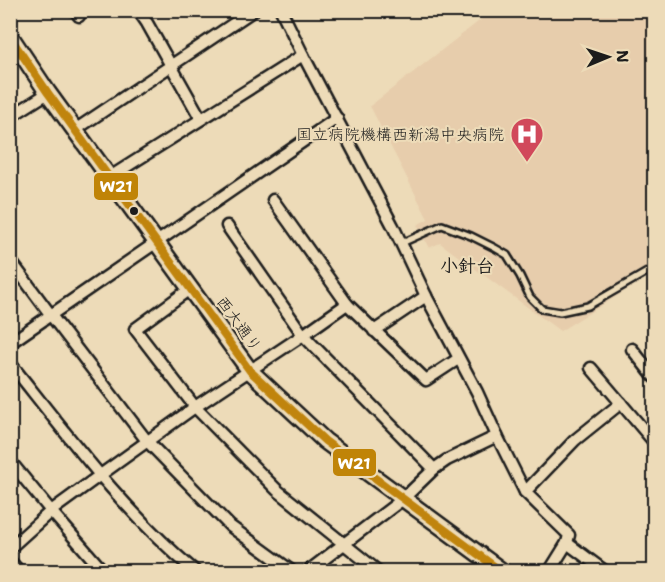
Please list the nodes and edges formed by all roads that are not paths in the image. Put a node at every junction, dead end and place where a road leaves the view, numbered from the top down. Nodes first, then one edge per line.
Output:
1 (138, 10) edge
2 (254, 10) edge
3 (284, 12) edge
4 (10, 36) edge
5 (303, 55) junction
6 (171, 66) junction
7 (48, 93) junction
8 (10, 117) edge
9 (337, 118) junction
10 (201, 119) junction
11 (75, 130) junction
12 (110, 177) junction
13 (273, 200) dead end
14 (226, 226) dead end
15 (157, 241) junction
16 (402, 243) junction
17 (10, 260) edge
18 (654, 268) edge
19 (190, 288) junction
20 (426, 296) junction
21 (347, 304) junction
22 (50, 314) junction
23 (374, 331) junction
24 (303, 336) junction
25 (10, 343) edge
26 (632, 348) dead end
27 (458, 358) junction
28 (10, 363) edge
29 (591, 368) dead end
30 (250, 371) junction
31 (654, 377) edge
32 (621, 403) junction
33 (195, 407) junction
34 (496, 436) junction
35 (147, 441) junction
36 (654, 442) edge
37 (10, 461) edge
38 (434, 469) junction
39 (99, 476) junction
40 (525, 492) junction
41 (403, 500) junction
42 (51, 511) junction
43 (345, 543) junction
44 (567, 543) junction
45 (10, 548) edge
46 (10, 561) edge
47 (20, 572) edge
48 (104, 572) edge
49 (196, 572) edge
50 (293, 572) edge
51 (307, 572) edge
52 (379, 572) edge
53 (502, 572) edge
54 (549, 572) edge
55 (606, 572) edge

1 - 6 street
2 - 6 street
3 - 5 street
4 - 7 street, 西大通り
5 - 9 street
5 - 10 street
6 - 10 street
6 - 11 street
7 - 8 street
7 - 11 street, 西大通り
9 - 15 street
9 - 16 street
10 - 12 street
11 - 12 street, 西大通り
12 - 15 street, 西大通り
13 - 21 street
14 - 24 street
15 - 19 street, 西大通り
15 - 22 street
16 - 18 lane
16 - 20 street
17 - 22 street
19 - 30 street, 西大通り
19 - 33 street
20 - 23 street
20 - 27 street
21 - 23 street
21 - 24 street
22 - 25 street
22 - 35 street
23 - 27 street
24 - 30 street
24 - 38 street
26 - 31 street
27 - 34 street
28 - 39 street
29 - 32 street
30 - 33 street
30 - 41 street, 西大通り
32 - 36 street
32 - 40 street
33 - 35 street
33 - 43 street
34 - 38 street
34 - 40 street
35 - 39 street
35 - 50 street
37 - 42 street
38 - 41 street
39 - 42 street
39 - 49 street
40 - 44 street
41 - 43 street
41 - 53 street, 西大通り
42 - 45 street
42 - 48 street
43 - 51 street
43 - 52 street
44 - 54 street
44 - 55 street
46 - 47 street

